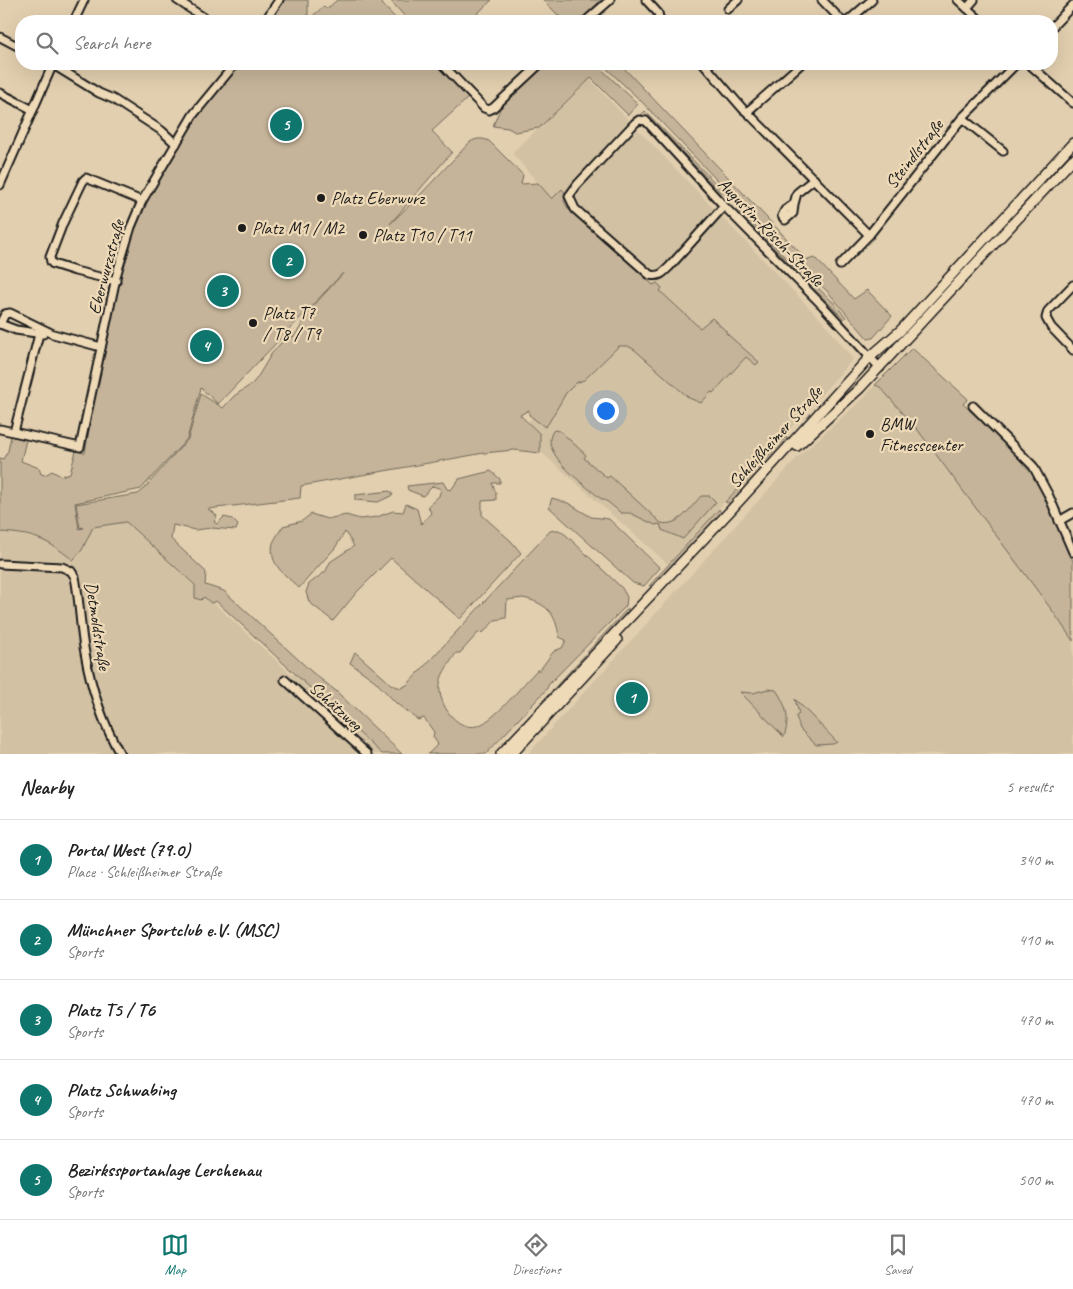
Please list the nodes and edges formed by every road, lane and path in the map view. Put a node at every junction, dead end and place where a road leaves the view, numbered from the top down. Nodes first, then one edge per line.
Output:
1 (84, 0) edge
2 (177, 0) edge
3 (279, 0) edge
4 (610, 0) edge
5 (646, 0) edge
6 (738, 0) edge
7 (822, 0) edge
8 (872, 0) edge
9 (958, 0) edge
10 (974, 0) edge
11 (1073, 5) edge
12 (967, 8) junction
13 (728, 9) dead end
14 (77, 15) edge
15 (200, 15) edge
16 (269, 15) edge
17 (593, 15) edge
18 (658, 15) edge
19 (836, 15) edge
20 (855, 15) edge
21 (975, 15) edge
22 (1058, 21) edge
23 (0, 37) edge
24 (15, 45) edge
25 (50, 70) edge
26 (63, 70) edge
27 (230, 70) edge
28 (448, 70) edge
29 (533, 70) edge
30 (710, 70) edge
31 (793, 70) edge
32 (1010, 70) edge
33 (1036, 70) edge
34 (0, 93) edge
35 (1073, 103) edge
36 (33, 110) junction
37 (747, 112) junction
38 (962, 118) junction
39 (1073, 143) edge
40 (176, 144) junction
41 (1004, 151) dead end
42 (1073, 159) edge
43 (3, 170) edge
44 (814, 179) junction
45 (0, 185) edge
46 (142, 201) junction
47 (794, 204) dead end
48 (724, 206) junction
49 (869, 235) junction
50 (840, 265) dead end
51 (116, 281) junction
52 (1073, 285) edge
53 (39, 334) junction
54 (53, 334) junction
55 (101, 347) junction
56 (1073, 350) edge
57 (869, 358) junction
58 (880, 368) junction
59 (973, 406) dead end
60 (0, 429) edge
61 (14, 432) junction
62 (1073, 513) edge
63 (1059, 520) junction
64 (1073, 552) edge
65 (0, 564) edge
66 (285, 680) dead end
67 (120, 754) edge
68 (367, 754) edge
69 (501, 754) edge
70 (512, 754) edge

1 - 14 street
2 - 15 street
3 - 16 street
4 - 17 street
5 - 18 street
6 - 13 street
7 - 19 street
8 - 20 street
9 - 12 street
10 - 12 street
11 - 22 street
12 - 21 street
23 - 24 street
25 - 36 street
26 - 40 street
27 - 40 street, Eberwurzstraße
28 - 29 street
30 - 37 street
31 - 37 street
32 - 38 street, Steindlstraße
33 - 35 street
34 - 36 street
36 - 43 street
37 - 44 street
38 - 41 street
38 - 49 street, Steindlstraße
39 - 57 main road, Schleißheimer Straße
40 - 46 street, Eberwurzstraße
42 - 58 main road, Schleißheimer Straße
43 - 45 street
44 - 47 street
44 - 49 street
46 - 51 street, Eberwurzstraße
46 - 51 street
48 - 48 street, Augustin-Rösch-Straße
48 - 57 street, Augustin-Rösch-Straße
49 - 50 street, Steindlstraße
51 - 55 street, Eberwurzstraße
52 - 56 street
53 - 54 street
53 - 54 street
53 - 61 street
54 - 55 street
55 - 61 street, Eberwurzstraße
57 - 58 street, Augustin-Rösch-Straße
57 - 69 main road, Schleißheimer Straße
58 - 70 main road, Schleißheimer Straße
59 - 63 street
60 - 61 street
62 - 63 street
63 - 64 street
65 - 67 street, Detmoldstraße
66 - 68 street, Schätzweg

